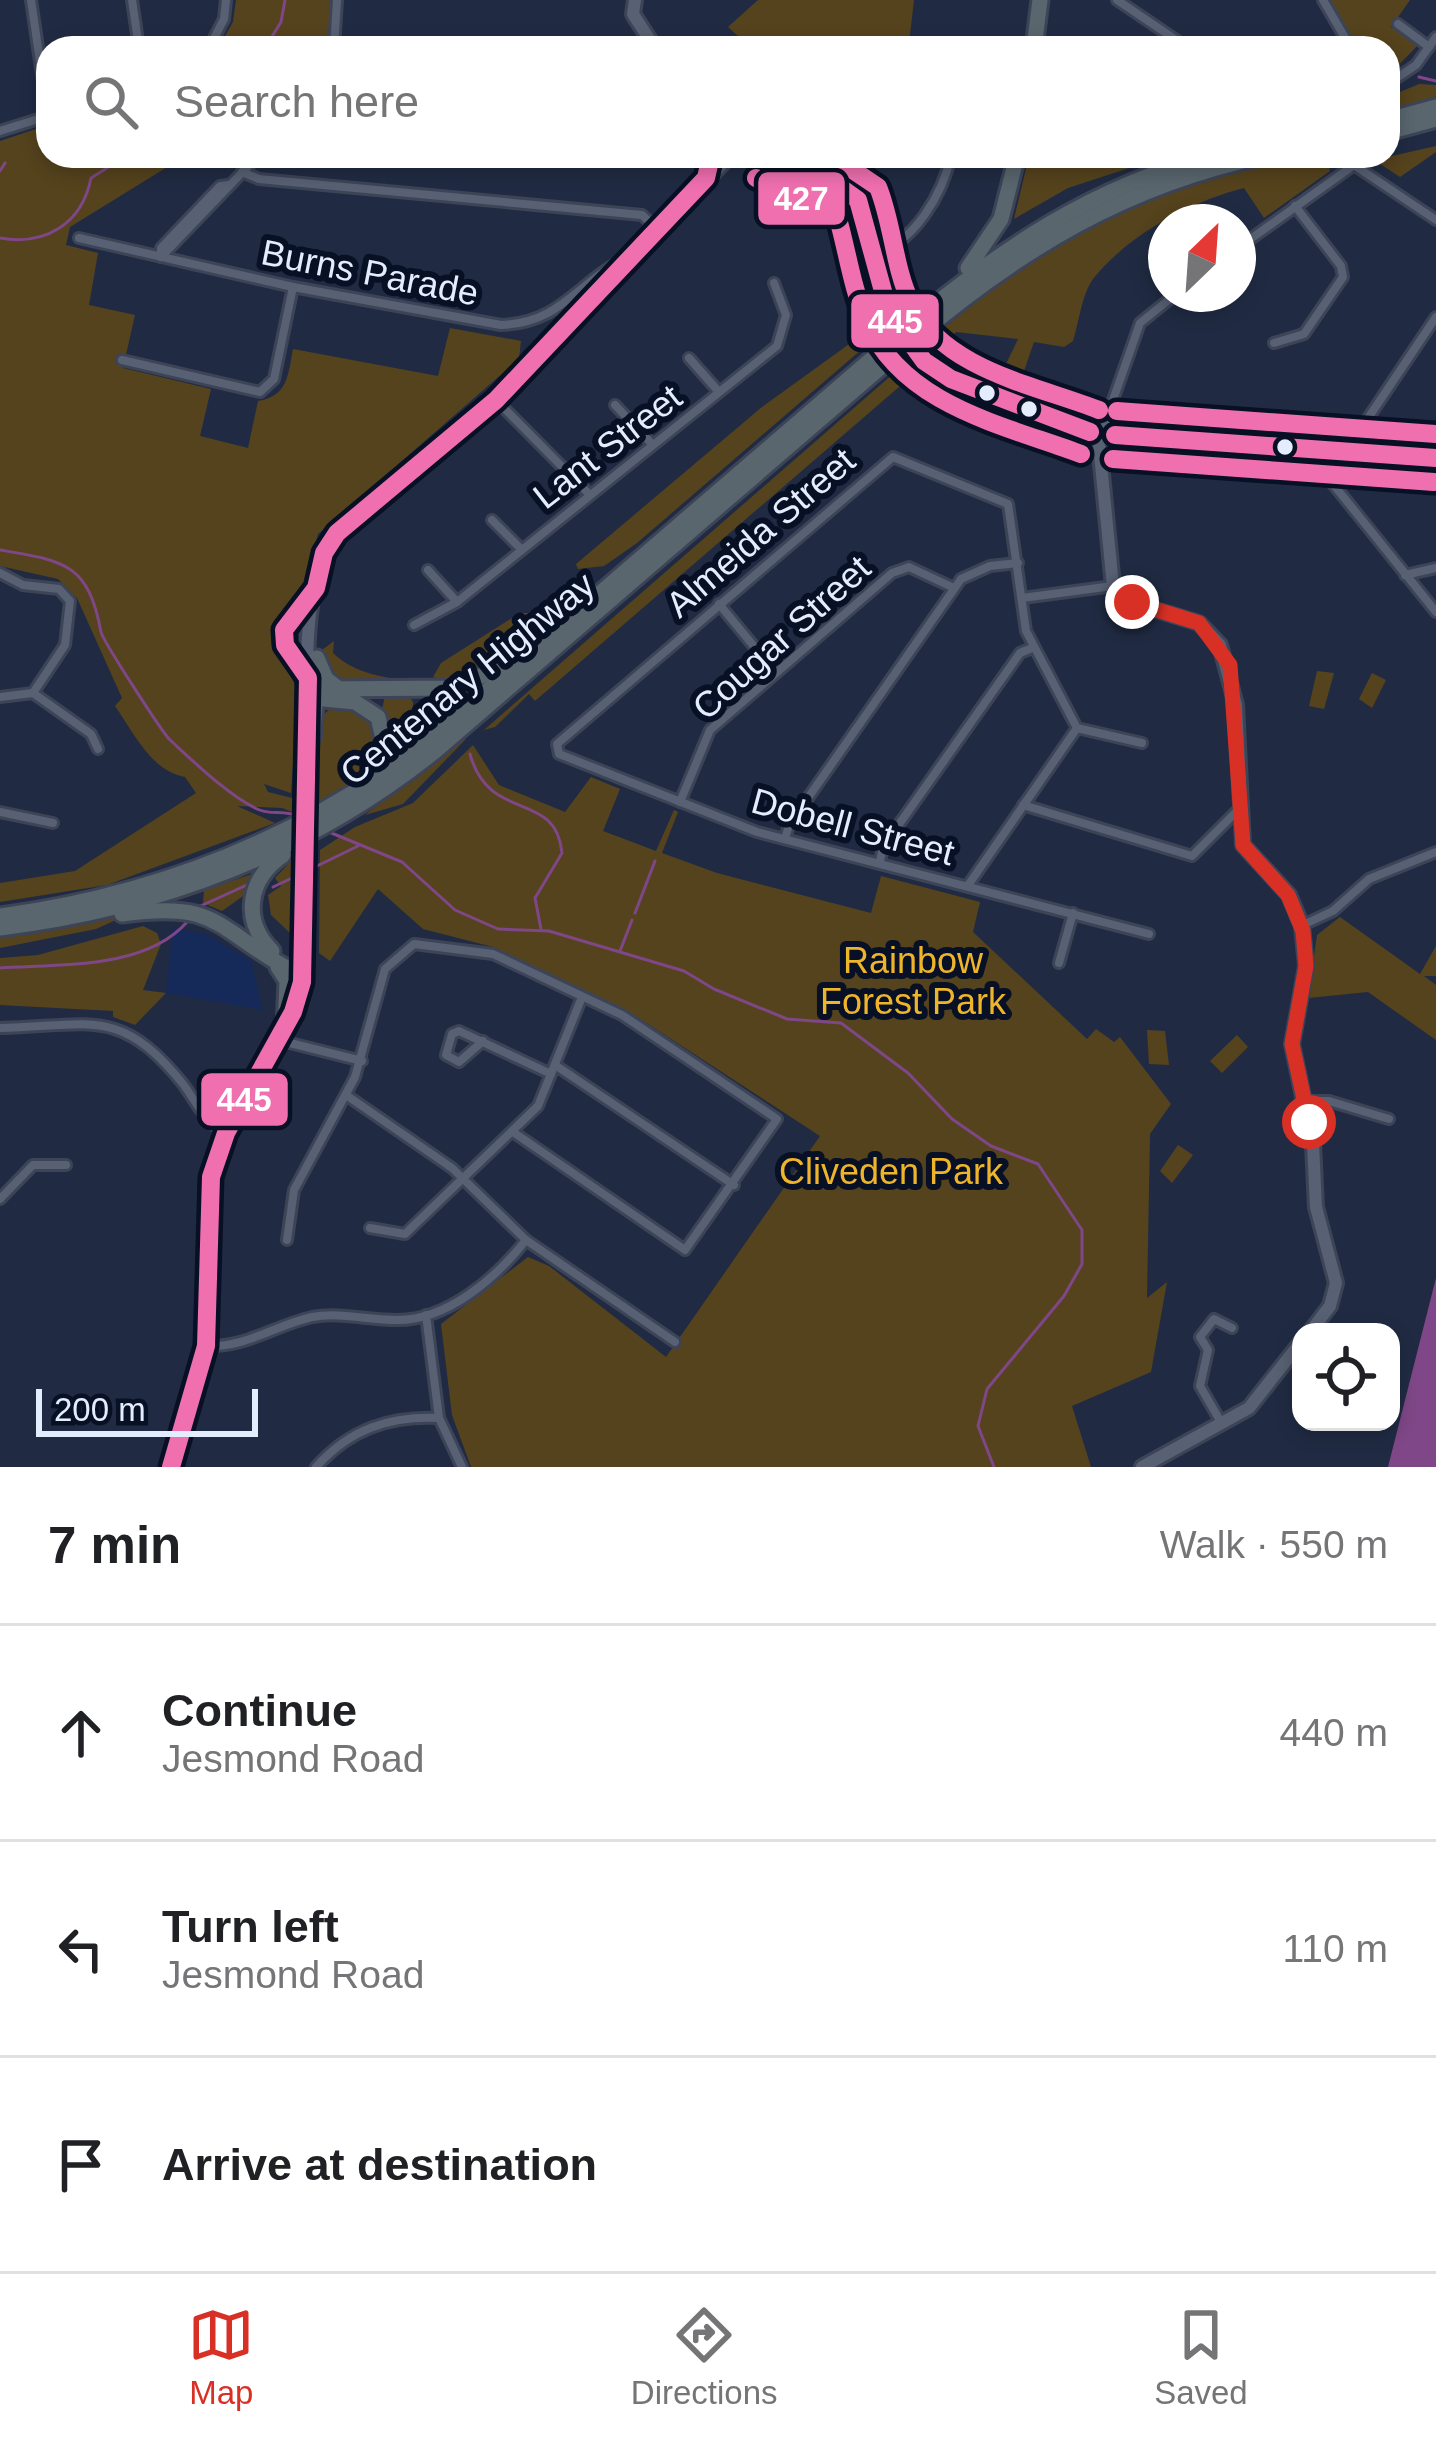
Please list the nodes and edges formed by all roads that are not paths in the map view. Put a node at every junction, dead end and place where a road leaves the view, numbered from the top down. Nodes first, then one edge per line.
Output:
1 (31, 0) edge
2 (132, 0) edge
3 (226, 0) edge
4 (337, 0) edge
5 (635, 0) edge
6 (1040, 0) edge
7 (1117, 0) edge
8 (1323, 0) edge
9 (1399, 25) dead end
10 (36, 36) edge
11 (137, 36) edge
12 (215, 36) edge
13 (335, 36) edge
14 (646, 36) edge
15 (1036, 36) edge
16 (1170, 36) edge
17 (1344, 36) edge
18 (1436, 37) edge
19 (1429, 47) junction
20 (1400, 75) edge
21 (1436, 107) edge
22 (1400, 117) edge
23 (1436, 119) edge
24 (36, 120) edge
25 (1400, 129) edge
26 (0, 131) edge
27 (246, 168) edge
28 (710, 168) edge
29 (719, 168) edge
30 (793, 168) edge
31 (948, 168) edge
32 (1015, 168) edge
33 (1181, 168) edge
34 (1226, 168) edge
35 (1350, 168) edge
36 (1358, 168) edge
37 (242, 172) junction
38 (706, 178) junction
39 (1295, 206) junction
40 (1436, 220) edge
41 (657, 229) junction
42 (1256, 235) edge
43 (80, 238) dead end
44 (873, 252) junction
45 (633, 256) junction
46 (161, 257) junction
47 (774, 283) dead end
48 (966, 286) junction
49 (293, 287) junction
50 (1154, 312) edge
51 (1436, 317) edge
52 (904, 339) junction
53 (1274, 343) dead end
54 (689, 358) dead end
55 (122, 360) dead end
56 (719, 392) junction
57 (496, 400) junction
58 (615, 404) dead end
59 (1106, 420) junction
60 (1090, 432) junction
61 (1115, 434) junction
62 (651, 443) junction
63 (1099, 444) junction
64 (1317, 451) junction
65 (1346, 453) junction
66 (1436, 458) edge
67 (590, 495) junction
68 (492, 520) dead end
69 (521, 549) junction
70 (1018, 563) junction
71 (1436, 568) edge
72 (428, 570) dead end
73 (0, 573) edge
74 (1405, 575) junction
75 (1112, 586) junction
76 (316, 588) junction
77 (954, 588) junction
78 (1022, 598) junction
79 (458, 602) junction
80 (718, 604) junction
81 (1436, 611) edge
82 (293, 617) junction
83 (568, 620) junction
84 (313, 621) junction
85 (414, 625) dead end
86 (1032, 649) junction
87 (317, 658) junction
88 (776, 673) junction
89 (339, 689) junction
90 (33, 693) junction
91 (315, 695) junction
92 (0, 697) edge
93 (1077, 728) junction
94 (1142, 743) dead end
95 (557, 744) joint
96 (98, 748) dead end
97 (363, 790) junction
98 (680, 802) junction
99 (1023, 806) junction
100 (1240, 808) junction
101 (0, 812) edge
102 (53, 823) dead end
103 (318, 824) junction
104 (785, 838) junction
105 (293, 844) junction
106 (1436, 852) edge
107 (880, 861) junction
108 (969, 884) junction
109 (1073, 913) junction
110 (86, 914) junction
111 (0, 916) edge
112 (1302, 926) junction
113 (0, 928) edge
114 (1149, 934) dead end
115 (268, 957) junction
116 (1059, 963) dead end
117 (304, 966) junction
118 (582, 998) junction
119 (0, 1028) edge
120 (282, 1034) junction
121 (483, 1042) junction
122 (362, 1061) junction
123 (553, 1070) junction
124 (346, 1095) junction
125 (1304, 1101) junction
126 (1389, 1119) dead end
127 (513, 1132) junction
128 (226, 1133) junction
129 (66, 1165) dead end
130 (462, 1177) junction
131 (734, 1185) junction
132 (0, 1199) edge
133 (370, 1228) dead end
134 (287, 1240) dead end
135 (526, 1240) junction
136 (425, 1315) junction
137 (1316, 1323) edge
138 (1232, 1328) dead end
139 (674, 1342) dead end
140 (206, 1346) junction
141 (1292, 1354) edge
142 (439, 1418) junction
143 (1222, 1425) junction
144 (171, 1467) edge
145 (316, 1467) edge
146 (462, 1467) edge
147 (1142, 1467) edge

1 - 10 street
2 - 11 street
3 - 12 street
4 - 13 street
5 - 14 street
6 - 15 highway
7 - 16 street
8 - 17 street
9 - 19 street
18 - 19 street
19 - 20 street
21 - 22 highway
23 - 25 highway
24 - 26 street
27 - 37 street
28 - 38 street
29 - 38 street
30 - 44 street
31 - 44 street
32 - 48 highway
33 - 48 highway
34 - 48 highway
35 - 39 street
36 - 40 street
37 - 41 street
37 - 46 street
38 - 41 street
39 - 42 street
39 - 53 street
41 - 45 street
43 - 46 street, Burns Parade
44 - 60 street, bridge
45 - 49 street, Burns Parade
45 - 57 street
46 - 49 street, Burns Parade
47 - 56 street, Lant Street
48 - 52 highway, Centenary Highway
49 - 55 street
50 - 59 street
51 - 65 street
52 - 83 highway, Centenary Highway
52 - 103 highway, Centenary Highway
54 - 56 street
56 - 62 street, Lant Street
57 - 67 street
57 - 76 street
58 - 62 street
59 - 60 street
59 - 61 street
60 - 63 street
61 - 63 street
61 - 64 street
62 - 67 street, Lant Street
63 - 75 street
64 - 65 street
64 - 74 street
65 - 66 street
67 - 69 street, Lant Street
68 - 69 street
69 - 79 street, Lant Street
70 - 77 street
70 - 78 street, Almeida Street
70 - 80 street, Almeida Street
71 - 74 street
72 - 79 street
73 - 90 street
74 - 81 street
75 - 78 street
75 - 100 street
76 - 82 street
76 - 84 street
77 - 88 street, Cougar Street
77 - 104 street
78 - 86 street, Almeida Street
79 - 85 street, Lant Street
80 - 88 street
80 - 95 street, Almeida Street
82 - 84 street
82 - 91 street
83 - 89 highway
83 - 97 highway, Centenary Highway
84 - 87 street
84 - 91 street
86 - 93 street, Almeida Street
86 - 107 street
87 - 89 highway
87 - 91 street
88 - 98 street, Cougar Street
89 - 91 highway
90 - 92 street
90 - 96 street
91 - 97 highway
91 - 117 street, bridge
93 - 94 street
93 - 99 street
95 - 98 street, Dobell Street
97 - 103 highway, Centenary Highway
98 - 104 street, Dobell Street
99 - 100 street
99 - 108 street
100 - 112 street
101 - 102 street
103 - 105 highway, Centenary Highway
103 - 111 highway, Centenary Highway
104 - 107 street, Dobell Street
105 - 110 highway, Centenary Highway
105 - 117 highway
106 - 112 street
107 - 108 street, Dobell Street
108 - 109 street, Dobell Street
109 - 114 street, Dobell Street
109 - 116 street
110 - 113 highway, Centenary Highway
110 - 115 highway
112 - 125 street
115 - 117 highway
115 - 120 highway
117 - 120 street
118 - 122 street
118 - 123 street
118 - 131 street
119 - 128 street
120 - 122 street
120 - 128 street
121 - 121 street
121 - 123 street
122 - 124 street
123 - 127 street
123 - 131 street
124 - 130 street
124 - 134 street
125 - 126 street
125 - 137 street
127 - 130 street
127 - 131 street
128 - 140 street
129 - 132 street
130 - 133 street
130 - 135 street
135 - 136 street
135 - 139 street
136 - 140 street
136 - 142 street
138 - 143 street
140 - 144 street
141 - 143 street
142 - 145 street
142 - 146 street
143 - 147 street

